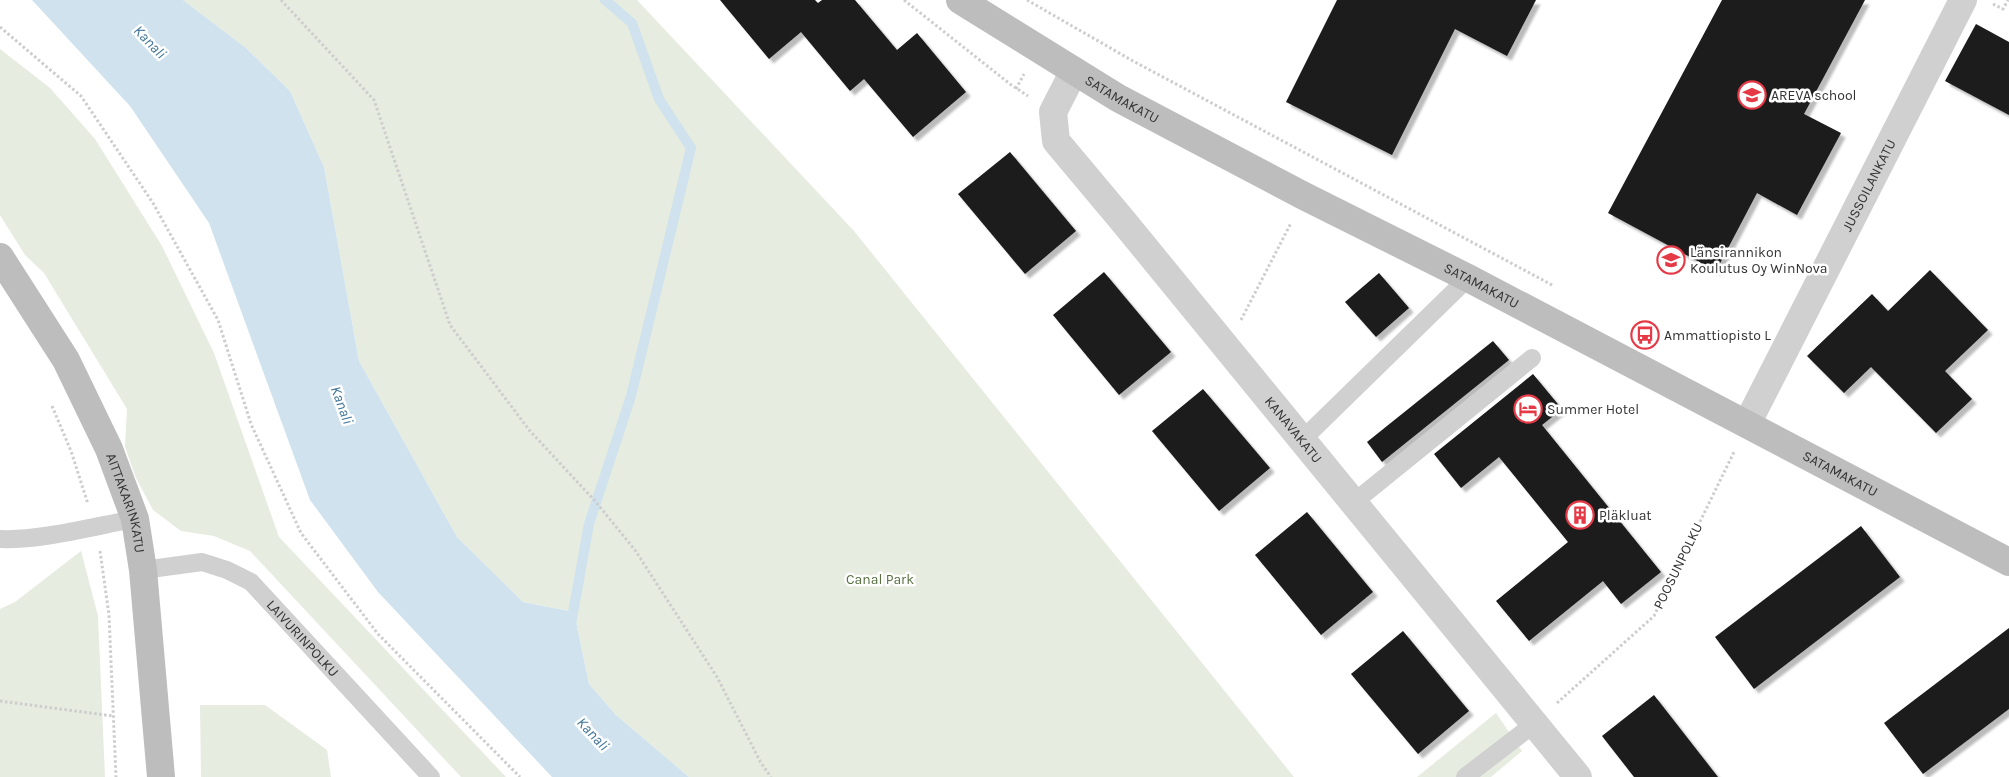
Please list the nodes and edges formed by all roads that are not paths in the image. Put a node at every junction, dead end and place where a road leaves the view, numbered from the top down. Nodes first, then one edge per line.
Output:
1 (960, 0) edge
2 (1963, 0) edge
3 (1074, 71) junction
4 (0, 257) edge
5 (1468, 278) junction
6 (1532, 358) dead end
7 (1747, 424) junction
8 (1302, 440) junction
9 (1354, 503) junction
10 (135, 519) junction
11 (0, 539) edge
12 (2009, 562) edge
13 (143, 570) junction
14 (1534, 724) junction
15 (161, 777) edge
16 (430, 777) edge
17 (1465, 777) edge
18 (1578, 777) edge

1 - 3 street, SATAMAKATU
2 - 7 street, JUSSOILANKATU
3 - 5 street, SATAMAKATU
3 - 8 street, KANAVAKATU
4 - 10 street, AITTAKARINKATU
5 - 7 street, SATAMAKATU
5 - 8 lane
6 - 9 lane
7 - 12 street, SATAMAKATU
8 - 9 street, KANAVAKATU
9 - 14 street, KANAVAKATU
10 - 11 lane
10 - 13 street, AITTAKARINKATU
13 - 15 street, AITTAKARINKATU
13 - 16 lane, LAIVURINPOLKU
14 - 17 lane
14 - 18 street, KANAVAKATU

